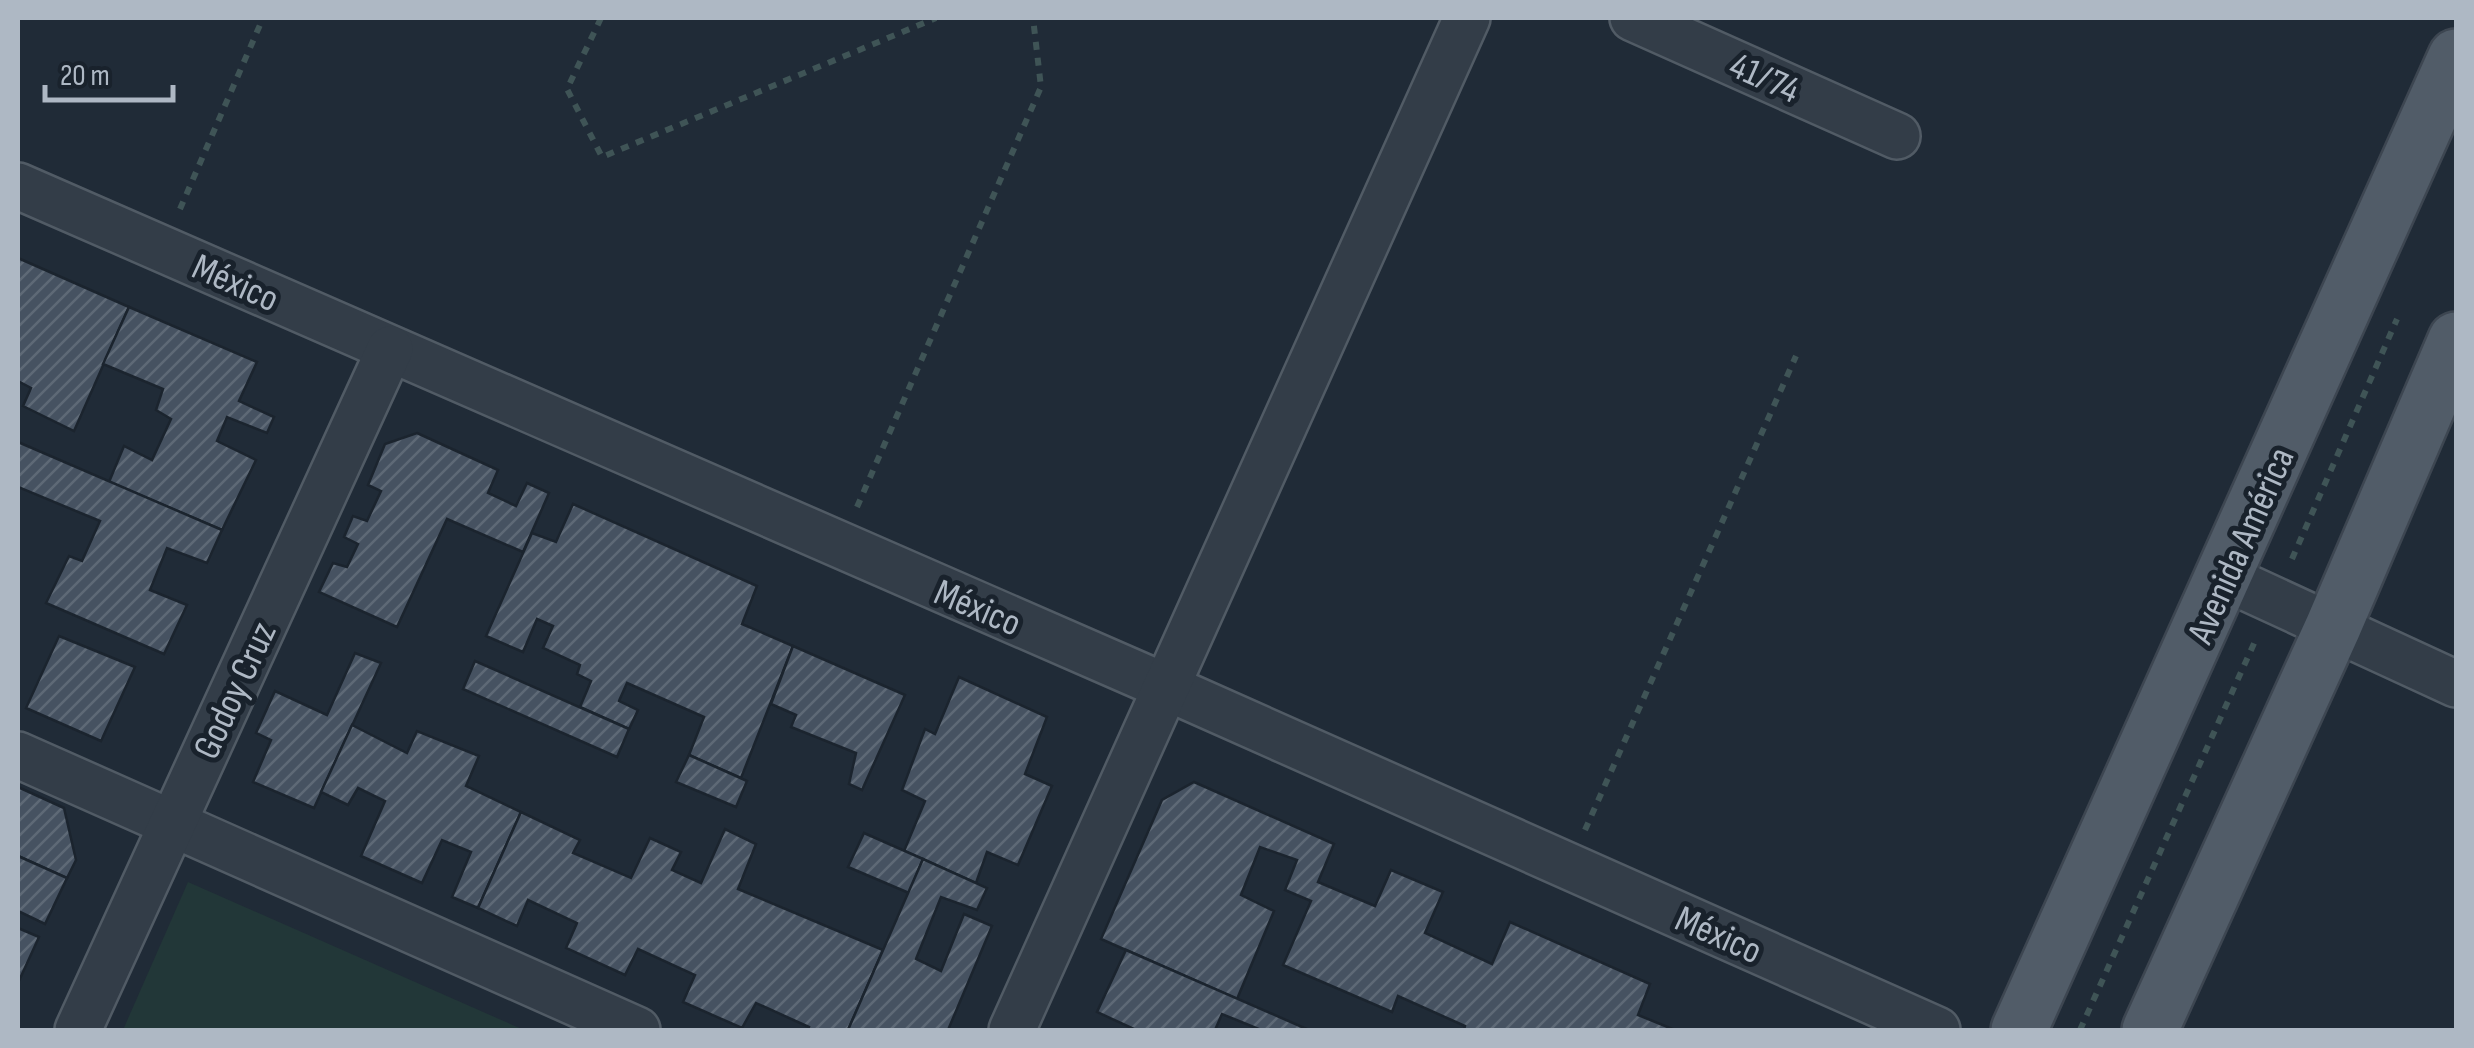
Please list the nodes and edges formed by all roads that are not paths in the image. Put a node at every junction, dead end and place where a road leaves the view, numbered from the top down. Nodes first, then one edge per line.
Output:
1 (1467, 18) edge
2 (1632, 18) edge
3 (2456, 57) edge
4 (1897, 136) dead end
5 (18, 186) edge
6 (2456, 340) edge
7 (390, 350) junction
8 (2226, 578) junction
9 (2333, 627) junction
10 (2456, 684) edge
11 (1166, 687) junction
12 (18, 754) edge
13 (173, 824) junction
14 (78, 1030) edge
15 (638, 1030) edge
16 (1012, 1030) edge
17 (1937, 1030) edge
18 (2019, 1030) edge
19 (2150, 1030) edge

1 - 11 street
2 - 4 street, 41/74
3 - 8 main road, Avenida América
5 - 7 street, México
6 - 9 main road
7 - 11 street, México
7 - 13 street, Godoy Cruz
8 - 9 street
8 - 18 main road, Avenida América
9 - 10 street
9 - 19 main road
11 - 16 street
11 - 17 street, México
12 - 13 street
13 - 14 street, Godoy Cruz
13 - 15 street

